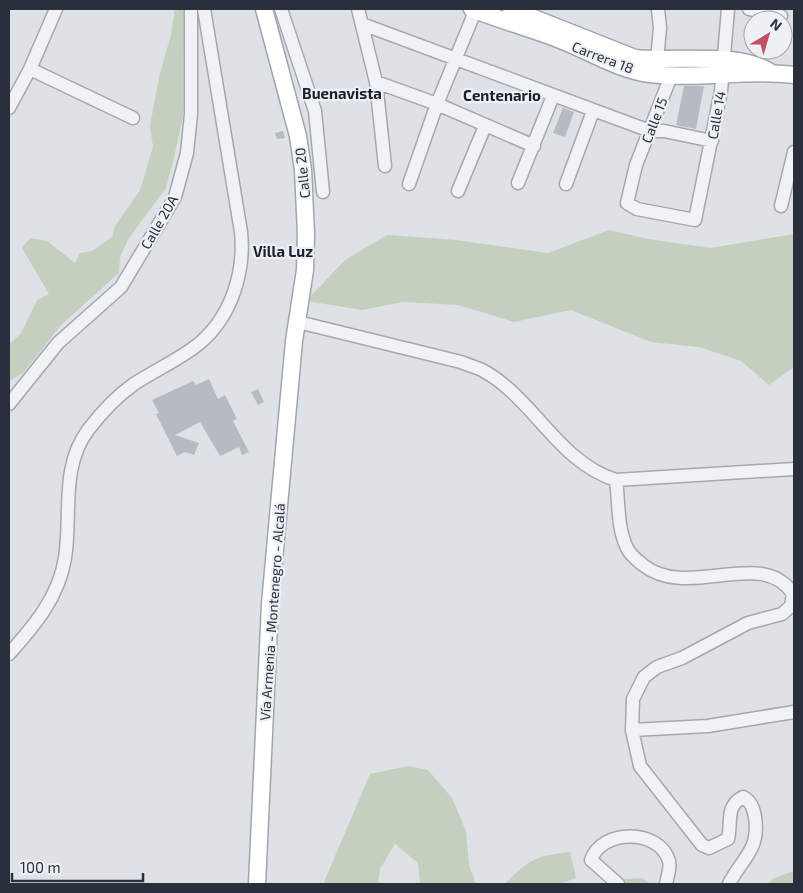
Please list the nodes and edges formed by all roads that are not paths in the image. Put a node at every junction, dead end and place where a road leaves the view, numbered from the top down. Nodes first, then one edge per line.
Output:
1 (56, 9) edge
2 (191, 9) edge
3 (204, 9) edge
4 (264, 9) edge
5 (281, 9) edge
6 (358, 9) edge
7 (474, 9) edge
8 (511, 9) edge
9 (658, 9) edge
10 (728, 9) edge
11 (362, 24) junction
12 (456, 58) junction
13 (657, 60) junction
14 (722, 68) junction
15 (30, 69) junction
16 (794, 75) edge
17 (670, 76) junction
18 (376, 82) junction
19 (553, 96) junction
20 (437, 104) junction
21 (9, 108) edge
22 (593, 110) junction
23 (133, 118) dead end
24 (485, 126) junction
25 (650, 131) junction
26 (712, 141) junction
27 (534, 146) junction
28 (794, 152) edge
29 (385, 166) dead end
30 (518, 183) dead end
31 (409, 184) dead end
32 (566, 184) dead end
33 (458, 191) dead end
34 (323, 192) dead end
35 (781, 206) dead end
36 (695, 220) joint
37 (298, 322) junction
38 (294, 341) joint
39 (9, 404) edge
40 (794, 469) edge
41 (616, 480) junction
42 (9, 654) edge
43 (794, 712) edge
44 (632, 730) junction
45 (257, 884) edge
46 (618, 884) edge
47 (666, 884) edge
48 (729, 884) edge

1 - 15 street
2 - 39 street, Calle 20A
3 - 42 street
4 - 37 main road, Calle 20
5 - 34 street
6 - 11 street
7 - 12 street
7 - 17 main road, Carrera 18
8 - 13 main road, Carrera 18
9 - 13 street
10 - 14 street, Calle 14
11 - 12 street
11 - 18 street
12 - 19 street
12 - 20 street
13 - 14 main road, Carrera 18
14 - 16 main road, Carrera 18
14 - 17 main road, Carrera 18
14 - 26 street, Calle 14
15 - 21 street
15 - 23 street
17 - 25 street, Calle 15
18 - 20 street
18 - 29 street
19 - 22 street
19 - 27 street
20 - 24 street
20 - 31 street
22 - 25 street
22 - 32 street
24 - 27 street
24 - 33 street
25 - 26 street
25 - 36 street, Calle 15
26 - 36 street, Calle 14
27 - 30 street
28 - 35 street
37 - 38 main road, Calle 20
37 - 41 street
38 - 45 main road, Vía Armenia - Montenegro - Alcalá
40 - 41 street
41 - 44 street
43 - 44 street
44 - 48 street
46 - 47 street

